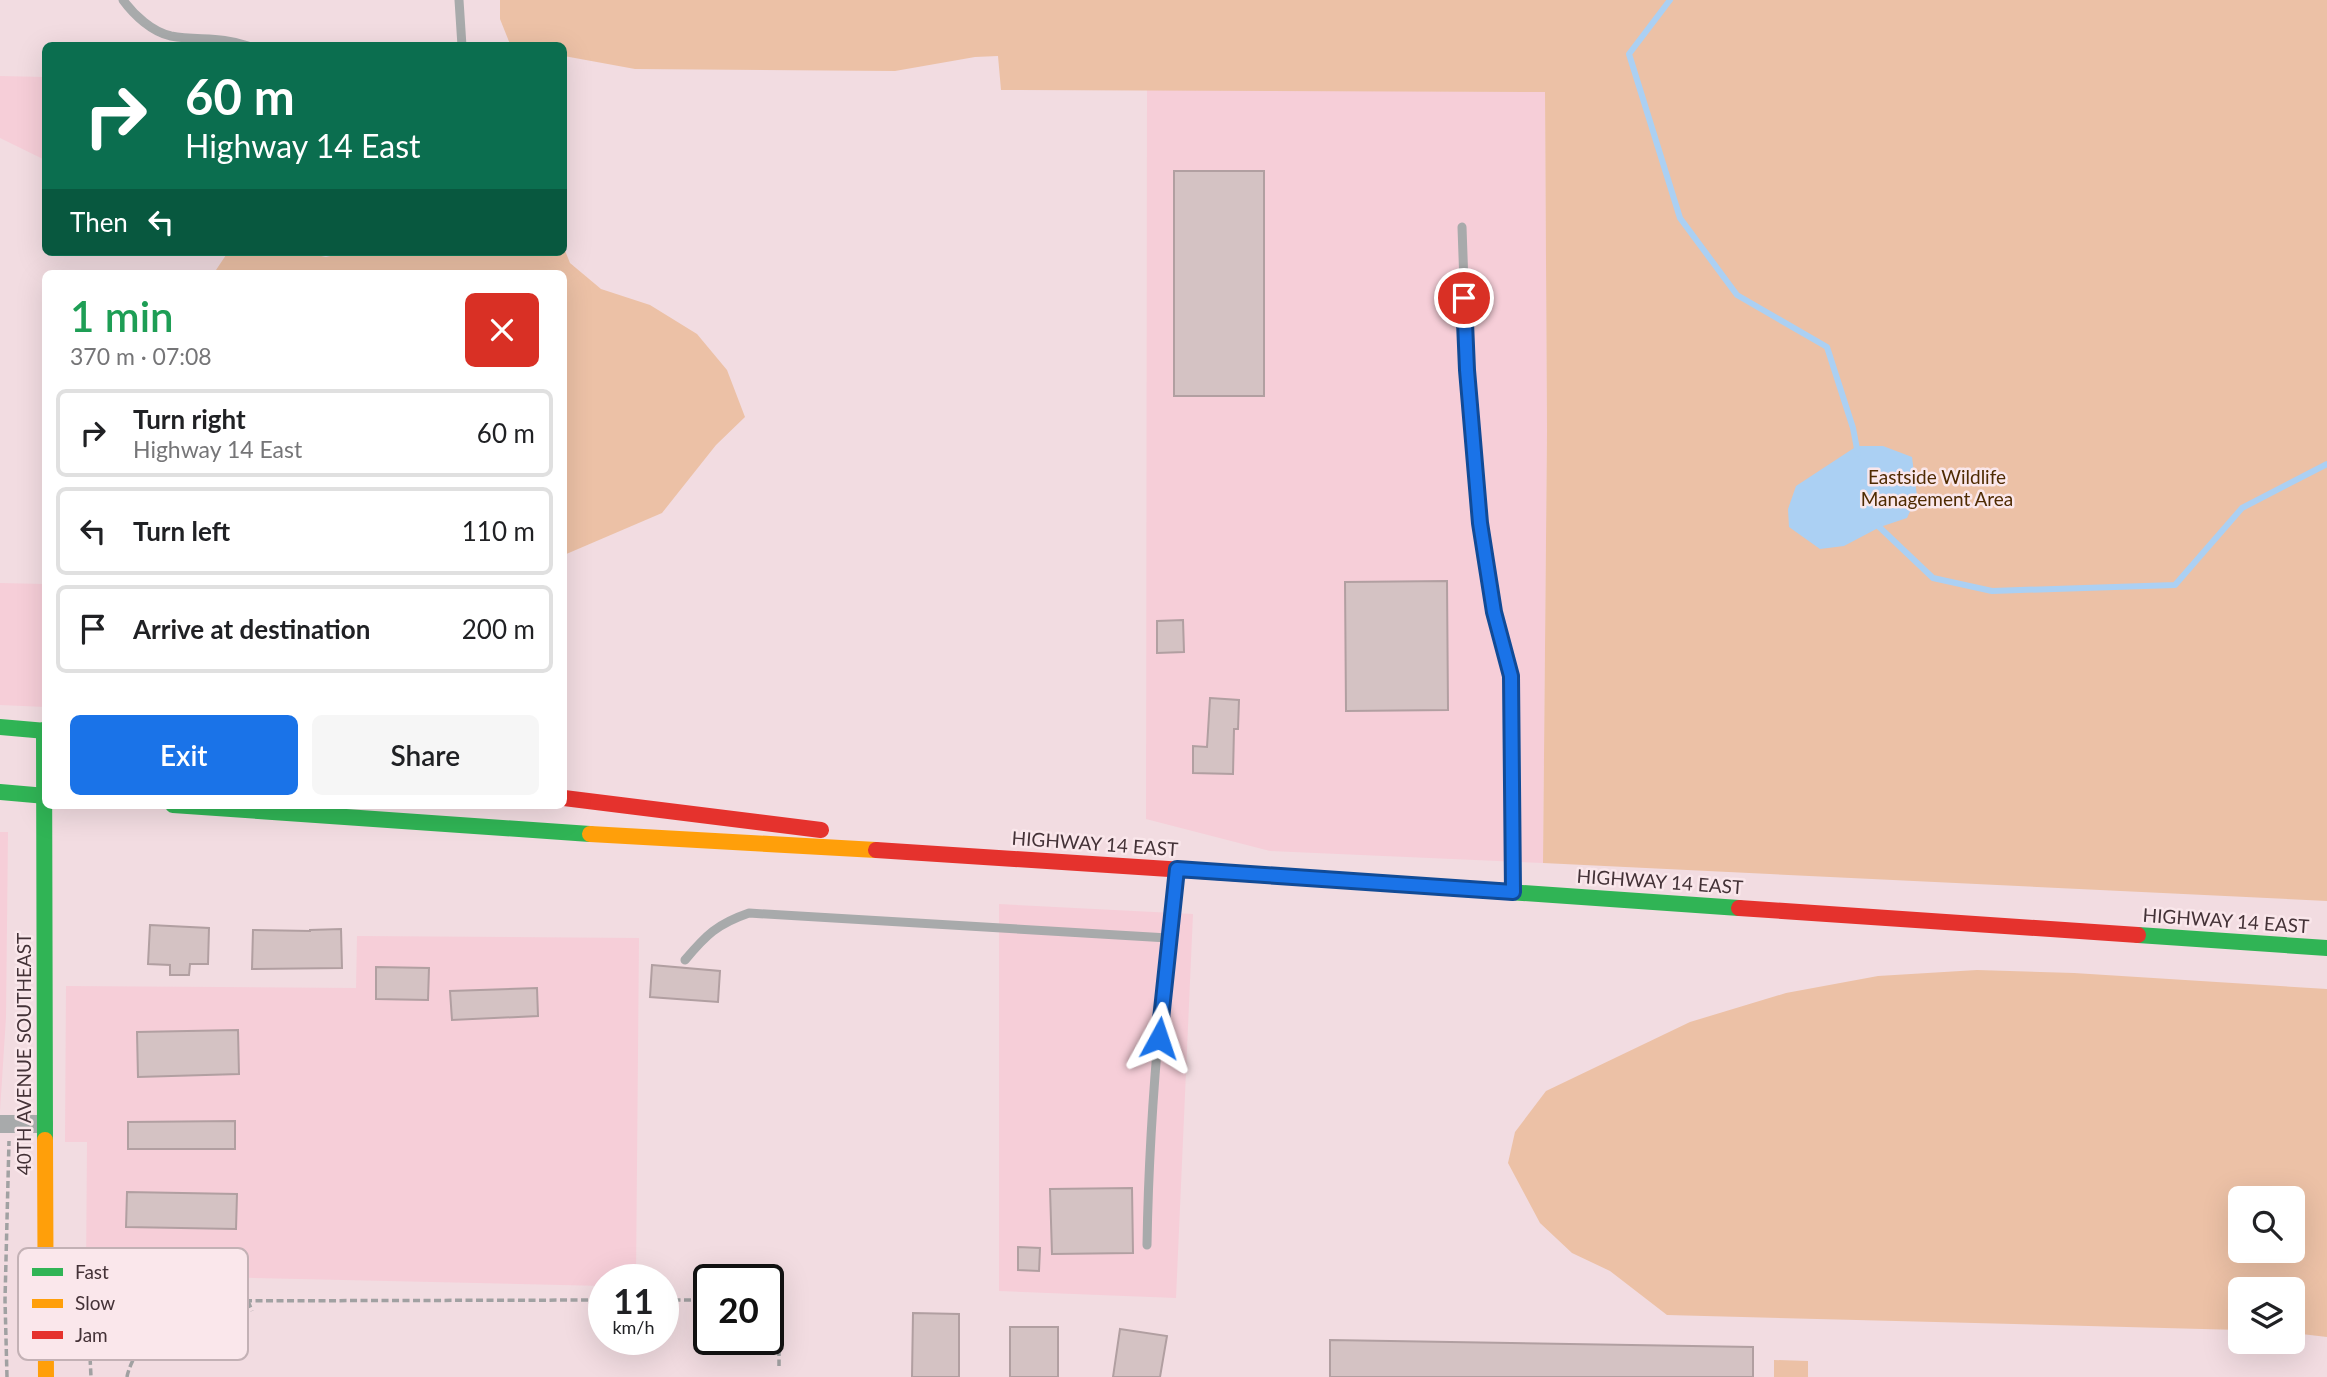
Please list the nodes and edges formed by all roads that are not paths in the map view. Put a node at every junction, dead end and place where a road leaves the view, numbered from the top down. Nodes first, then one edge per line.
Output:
1 (123, 0) edge
2 (459, 0) edge
3 (234, 42) edge
4 (461, 42) edge
5 (1462, 227) dead end
6 (0, 727) edge
7 (42, 731) edge
8 (0, 792) edge
9 (42, 795) edge
10 (567, 798) edge
11 (44, 809) edge
12 (231, 809) edge
13 (991, 856) junction
14 (1177, 869) junction
15 (1513, 892) junction
16 (1168, 938) junction
17 (2327, 948) edge
18 (685, 960) dead end
19 (4, 1124) edge
20 (44, 1124) junction
21 (1147, 1245) dead end
22 (45, 1248) edge

1 - 3 lane
2 - 4 lane
5 - 15 lane
6 - 7 main road
8 - 9 main road
10 - 13 main road, HIGHWAY 14 EAST
11 - 20 main road, 40TH AVENUE SOUTHEAST
12 - 13 main road, HIGHWAY 14 EAST
13 - 14 main road, HIGHWAY 14 EAST
14 - 15 main road, HIGHWAY 14 EAST
14 - 16 lane
15 - 17 main road, HIGHWAY 14 EAST
16 - 18 lane
16 - 21 lane
19 - 20 street
20 - 22 main road, 40TH AVENUE SOUTHEAST

